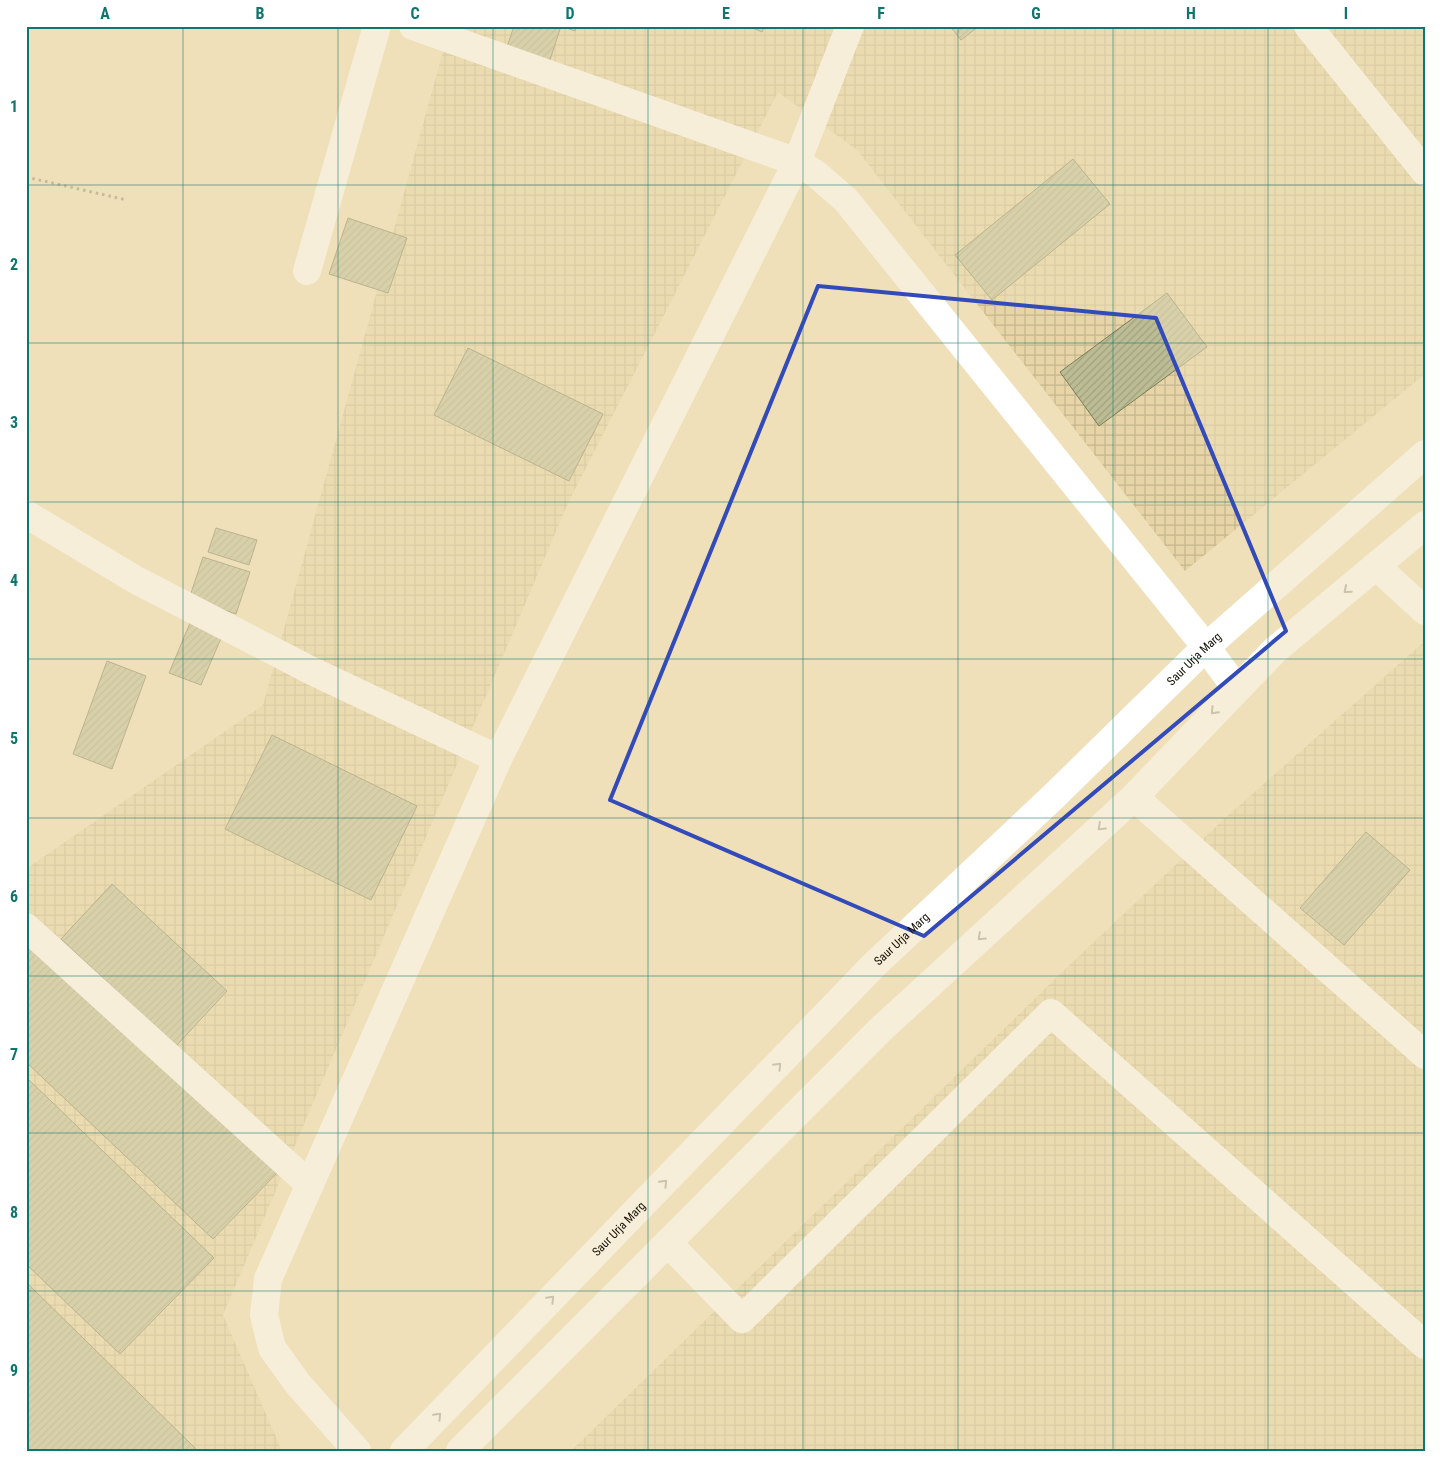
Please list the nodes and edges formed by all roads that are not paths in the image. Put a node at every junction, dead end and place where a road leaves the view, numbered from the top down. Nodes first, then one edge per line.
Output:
1 (377, 26) edge
2 (413, 26) edge
3 (850, 26) edge
4 (1308, 26) edge
5 (796, 162) junction
6 (1425, 172) edge
7 (307, 271) dead end
8 (1425, 454) edge
9 (26, 514) edge
10 (1425, 524) edge
11 (1376, 566) junction
12 (1425, 611) edge
13 (1206, 647) junction
14 (1236, 688) junction
15 (498, 759) junction
16 (1134, 796) junction
17 (26, 927) edge
18 (1425, 1055) edge
19 (310, 1185) junction
20 (668, 1243) junction
21 (1425, 1345) edge
22 (357, 1451) edge
23 (404, 1451) edge
24 (460, 1451) edge

1 - 7 street
2 - 5 street
3 - 5 street
4 - 6 street
5 - 13 street
5 - 15 street
8 - 13 street, Saur Urja Marg
9 - 15 street
10 - 11 street
11 - 12 street
11 -> 14 street
13 - 14 street
23 -> 13 street, Saur Urja Marg
14 -> 16 street
15 - 19 street
16 - 18 street
16 -> 20 street
17 - 19 street
19 - 22 street
20 - 21 street
20 - 24 street

